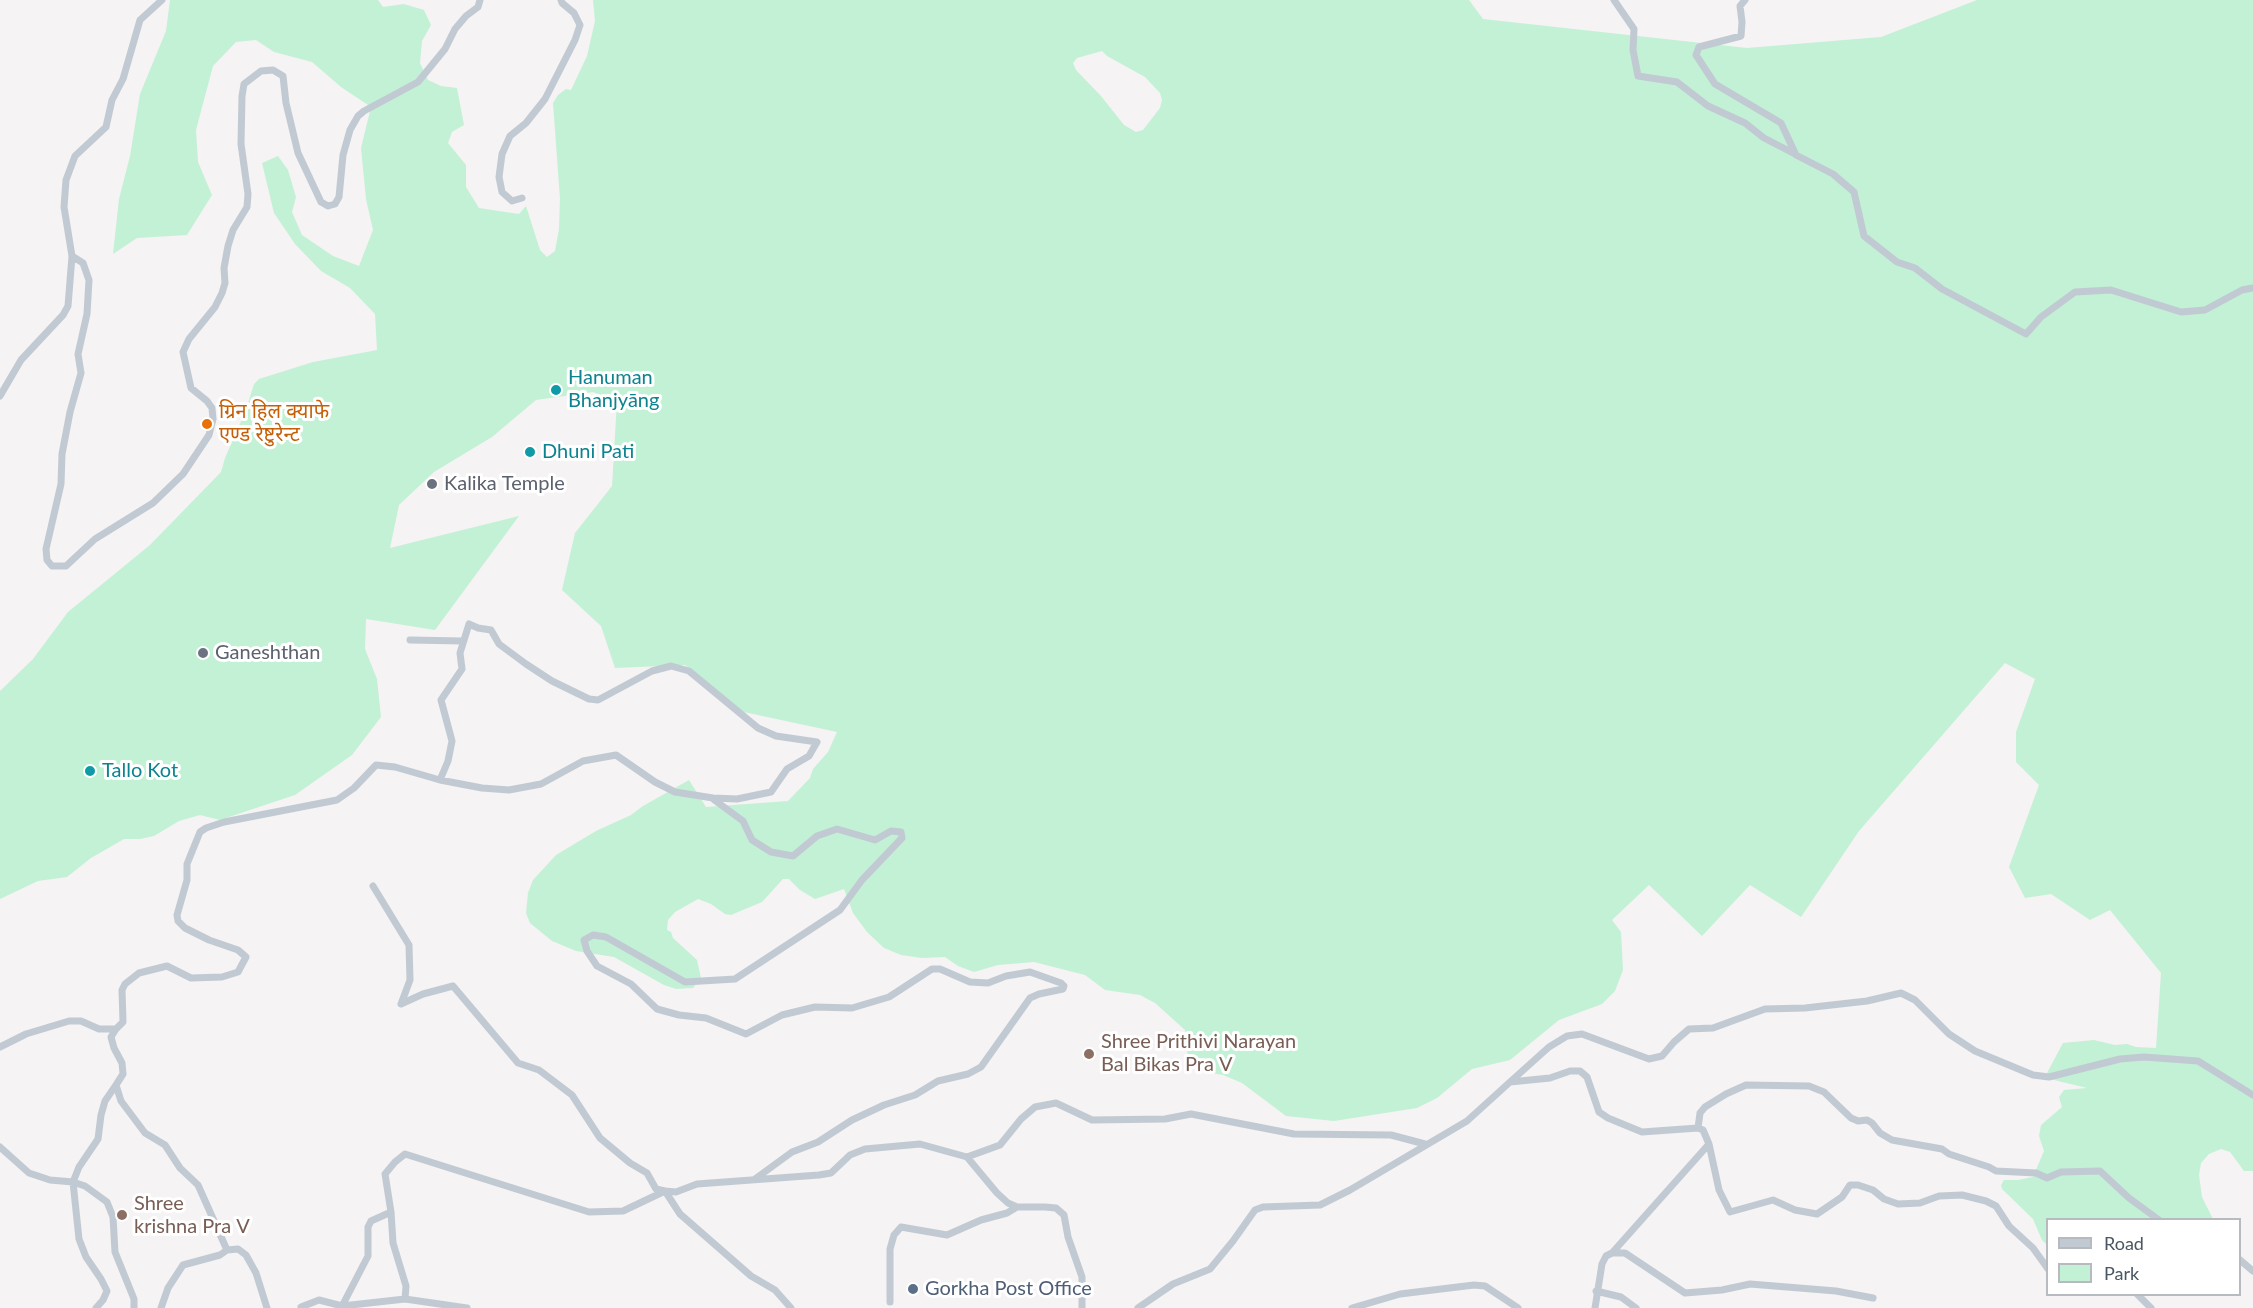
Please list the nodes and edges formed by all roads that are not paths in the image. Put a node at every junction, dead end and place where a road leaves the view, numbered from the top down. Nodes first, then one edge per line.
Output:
1 (162, 0) edge
2 (480, 0) edge
3 (561, 0) edge
4 (1614, 0) edge
5 (1744, 0) edge
6 (1796, 155) junction
7 (522, 198) dead end
8 (72, 256) junction
9 (2253, 288) edge
10 (0, 396) edge
11 (410, 640) dead end
12 (463, 641) junction
13 (440, 780) junction
14 (713, 798) junction
15 (373, 886) dead end
16 (116, 1029) junction
17 (0, 1047) edge
18 (1510, 1082) junction
19 (116, 1085) junction
20 (2253, 1095) edge
21 (1698, 1128) junction
22 (1425, 1144) junction
23 (1709, 1144) junction
24 (0, 1147) edge
25 (968, 1157) junction
26 (756, 1179) junction
27 (74, 1182) junction
28 (665, 1191) junction
29 (1017, 1208) junction
30 (391, 1212) junction
31 (2156, 1218) edge
32 (227, 1250) junction
33 (1612, 1253) junction
34 (2241, 1261) edge
35 (2046, 1266) edge
36 (2253, 1271) edge
37 (1596, 1291) junction
38 (2139, 1296) edge
39 (1873, 1298) dead end
40 (405, 1299) junction
41 (890, 1302) dead end
42 (301, 1307) edge
43 (341, 1307) edge
44 (96, 1308) edge
45 (134, 1308) edge
46 (161, 1308) edge
47 (267, 1308) edge
48 (467, 1308) edge
49 (791, 1308) edge
50 (1082, 1308) edge
51 (1138, 1308) edge
52 (1352, 1308) edge
53 (1518, 1308) edge
54 (1595, 1308) edge
55 (1636, 1308) edge
56 (2151, 1308) edge

1 - 8 street
2 - 8 street
3 - 7 street
4 - 6 street
5 - 6 street
6 - 9 street
8 - 10 street
11 - 12 street
12 - 13 street
12 - 14 street
13 - 14 street
13 - 16 street
14 - 26 street
15 - 28 street
16 - 17 street
16 - 19 street
18 - 20 street
18 - 21 street
18 - 22 street
19 - 27 street
19 - 32 street
21 - 23 street
21 - 31 street
22 - 25 street
22 - 51 street
23 - 33 street
23 - 35 street
24 - 27 street
25 - 26 street
25 - 29 street
26 - 28 street
27 - 44 street
27 - 45 street
28 - 30 street
28 - 49 street
29 - 41 street
29 - 50 street
30 - 40 street
30 - 43 street
32 - 46 street
32 - 47 street
33 - 37 street
33 - 39 street
34 - 36 street
37 - 54 street
37 - 55 street
38 - 56 street
40 - 43 street
40 - 48 street
42 - 43 street
52 - 53 street

